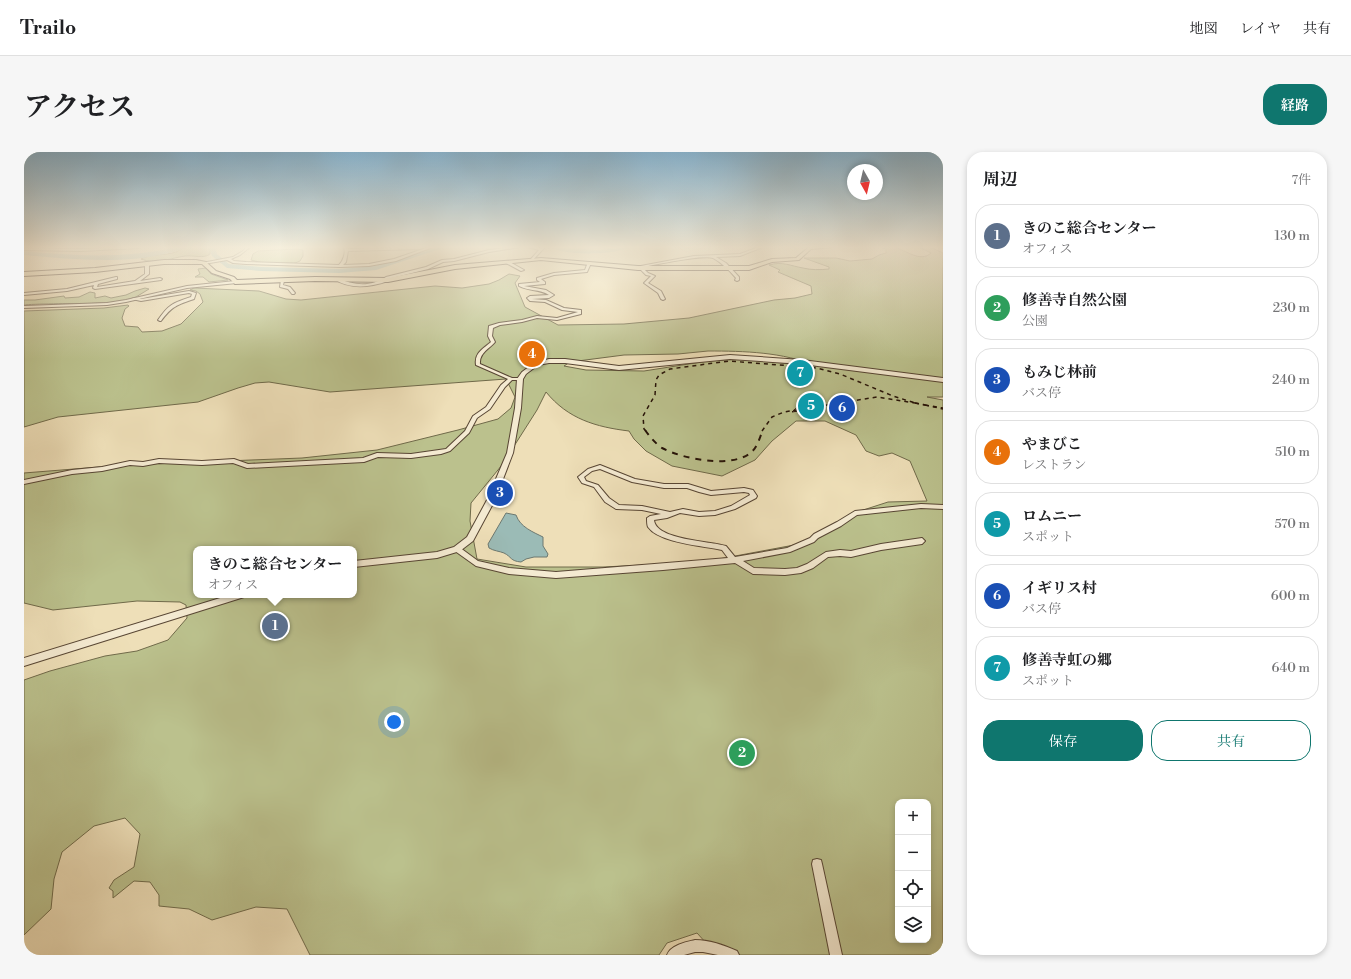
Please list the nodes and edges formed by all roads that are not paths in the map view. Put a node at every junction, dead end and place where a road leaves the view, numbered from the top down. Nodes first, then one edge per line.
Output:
1 (90, 284) edge
2 (96, 284) edge
3 (121, 284) edge
4 (205, 284) edge
5 (281, 284) edge
6 (526, 284) edge
7 (648, 284) edge
8 (118, 285) joint
9 (293, 293) dead end
10 (24, 294) edge
11 (663, 299) dead end
12 (134, 300) junction
13 (177, 303) junction
14 (24, 307) edge
15 (164, 308) dead end
16 (160, 320) dead end
17 (511, 379) junction
18 (520, 379) junction
19 (943, 380) edge
20 (24, 482) edge
21 (943, 507) edge
22 (670, 514) junction
23 (922, 542) dead end
24 (457, 549) junction
25 (735, 560) junction
26 (357, 564) edge
27 (231, 598) edge
28 (24, 662) edge
29 (817, 864) dead end
30 (673, 955) edge
31 (733, 955) edge
32 (836, 955) edge

1 - 10 street
2 - 8 street
3 - 8 street
4 - 12 street
5 - 9 street
6 - 17 street
7 - 11 street
12 - 13 street
12 - 14 street
13 - 15 street
13 - 16 street
17 - 18 street
17 - 20 street
18 - 19 street
18 - 24 street
21 - 25 street
22 - 22 street
22 - 25 street
23 - 25 street
24 - 25 street
24 - 26 street
27 - 28 street
29 - 32 street
30 - 31 street

